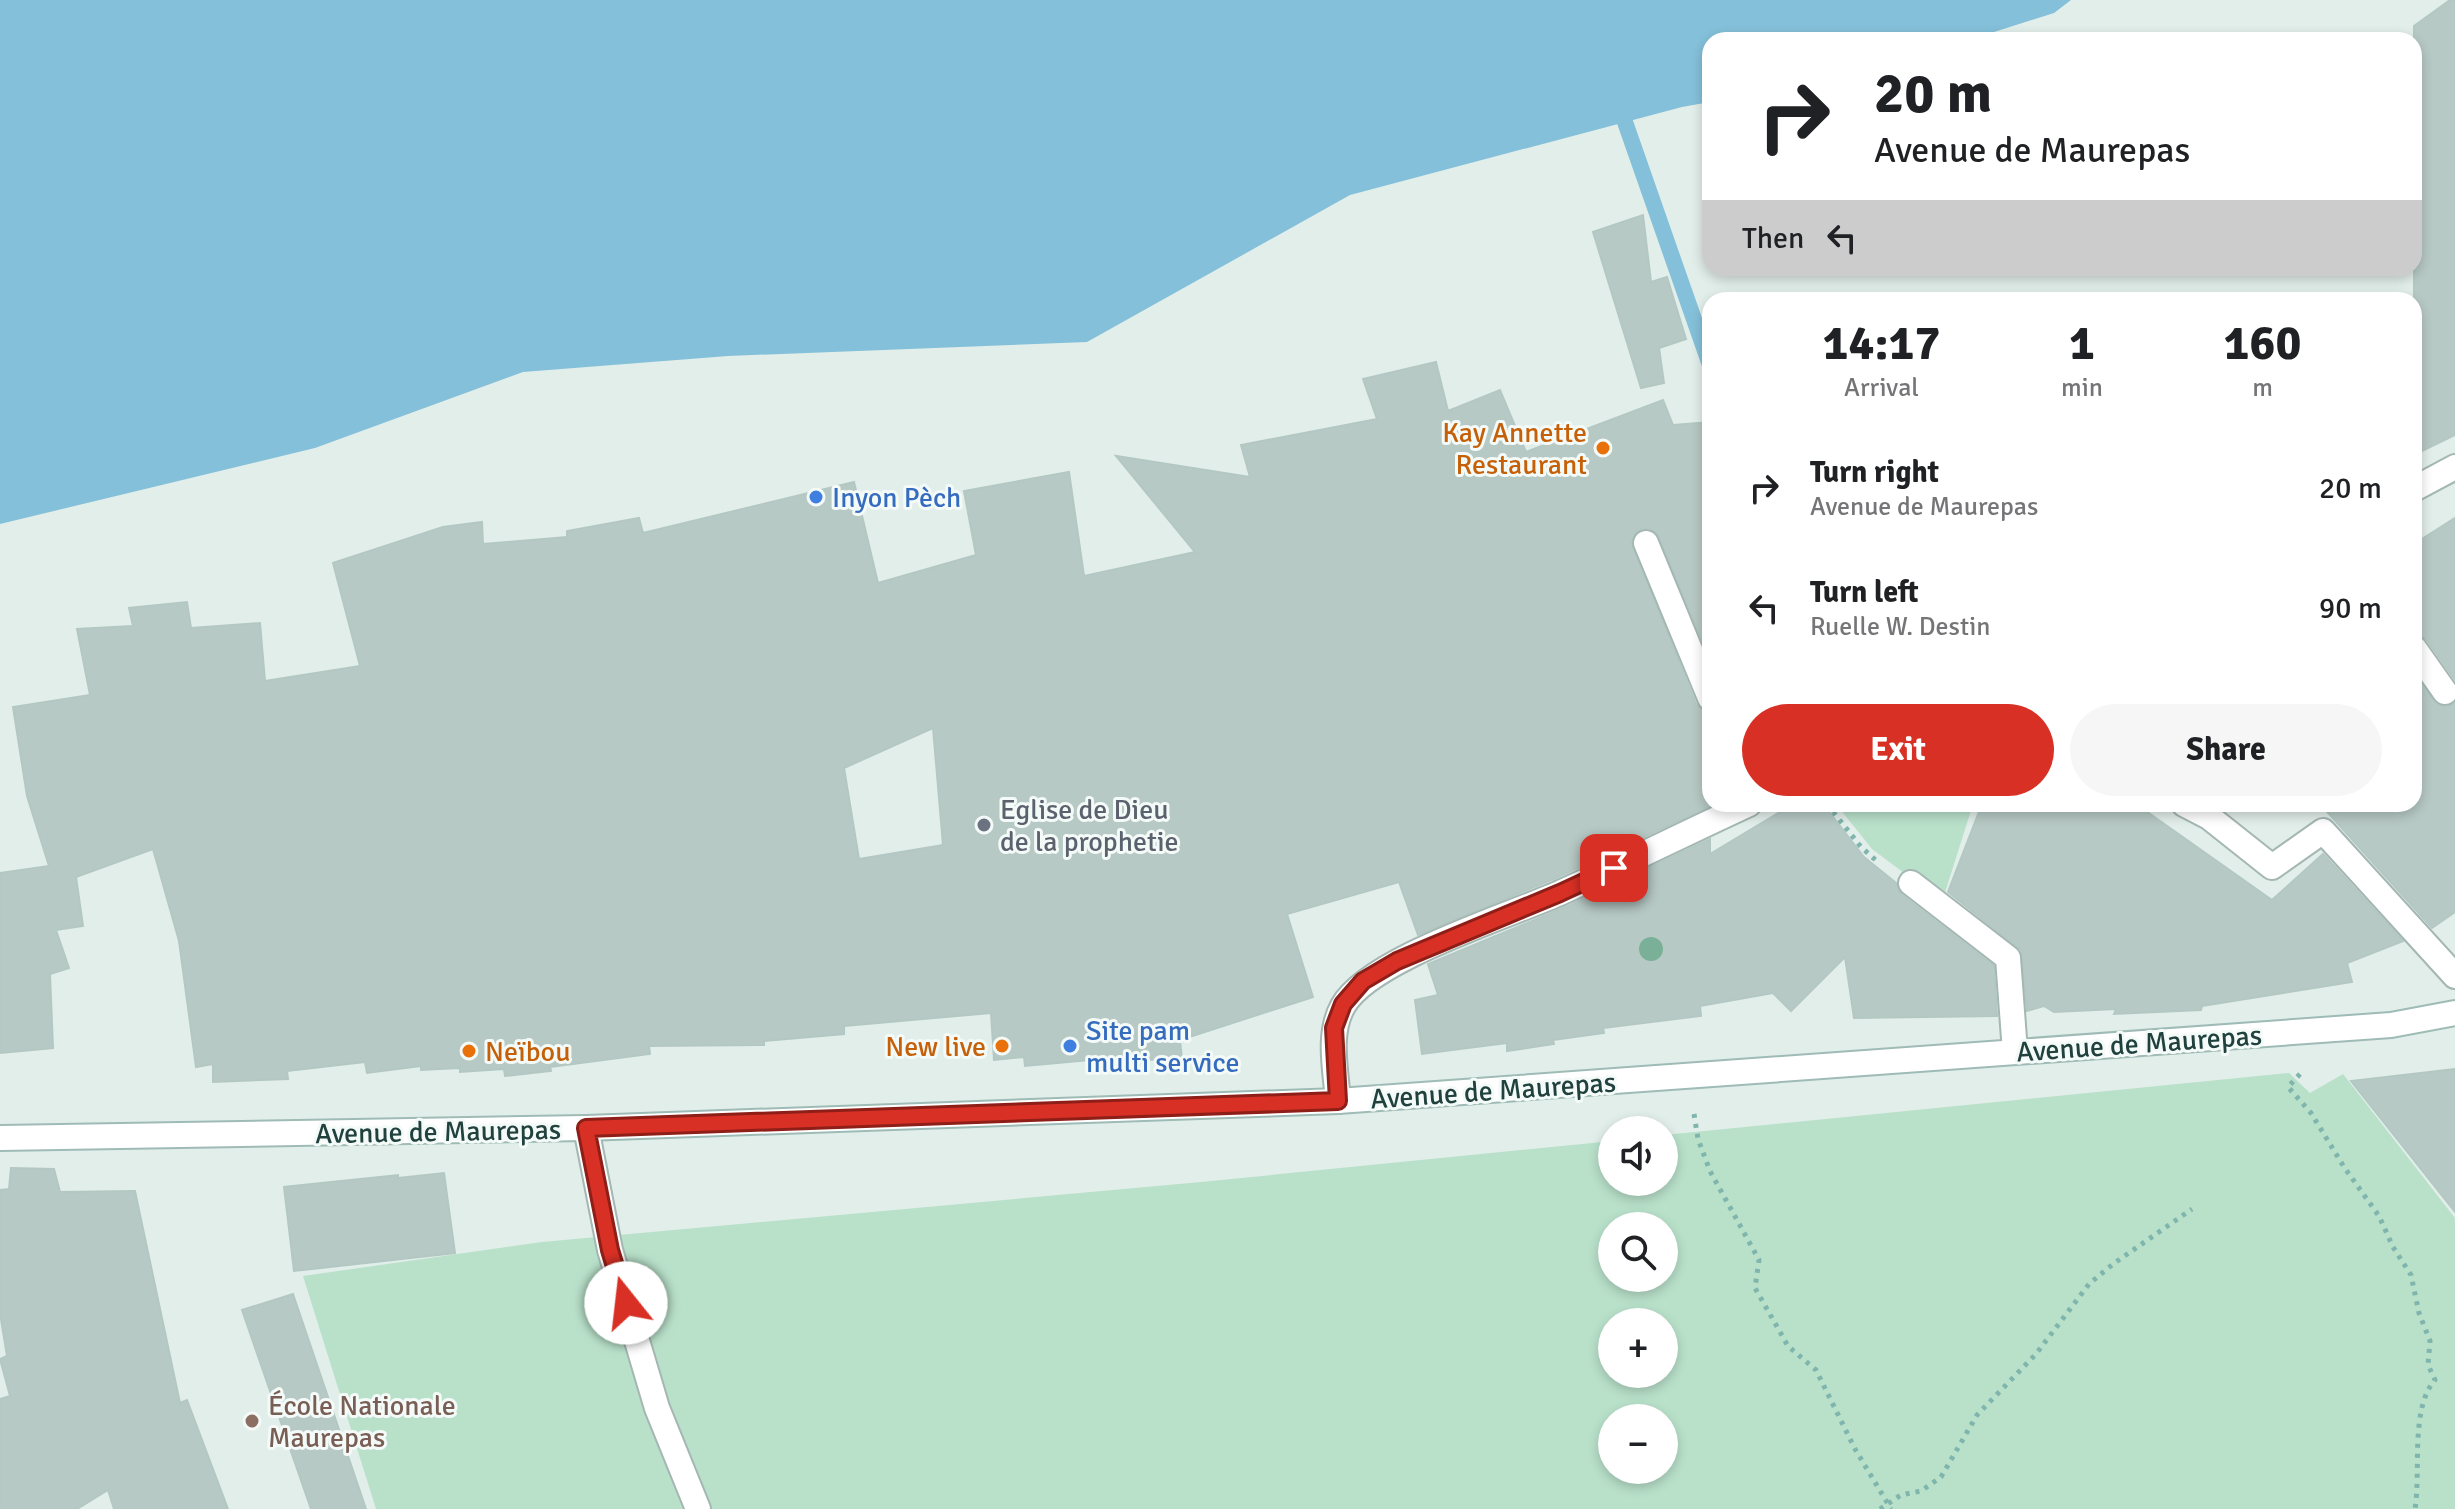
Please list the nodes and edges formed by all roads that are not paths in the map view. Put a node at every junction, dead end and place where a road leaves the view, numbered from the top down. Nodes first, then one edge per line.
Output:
1 (2455, 467) edge
2 (2422, 485) edge
3 (1646, 543) dead end
4 (2422, 659) edge
5 (1702, 679) edge
6 (2445, 692) dead end
7 (1732, 812) edge
8 (2199, 812) edge
9 (1911, 883) road end
10 (2455, 976) edge
11 (2455, 1013) edge
12 (2015, 1052) junction
13 (1338, 1101) junction
14 (586, 1128) junction
15 (0, 1138) edge
16 (698, 1509) edge

1 - 2 street
3 - 5 street
4 - 6 street
7 - 13 street
8 - 10 street
9 - 12 street
11 - 12 street, Avenue de Maurepas
12 - 13 street, Avenue de Maurepas
13 - 14 street, Avenue de Maurepas
14 - 15 street, Avenue de Maurepas
14 - 16 street

